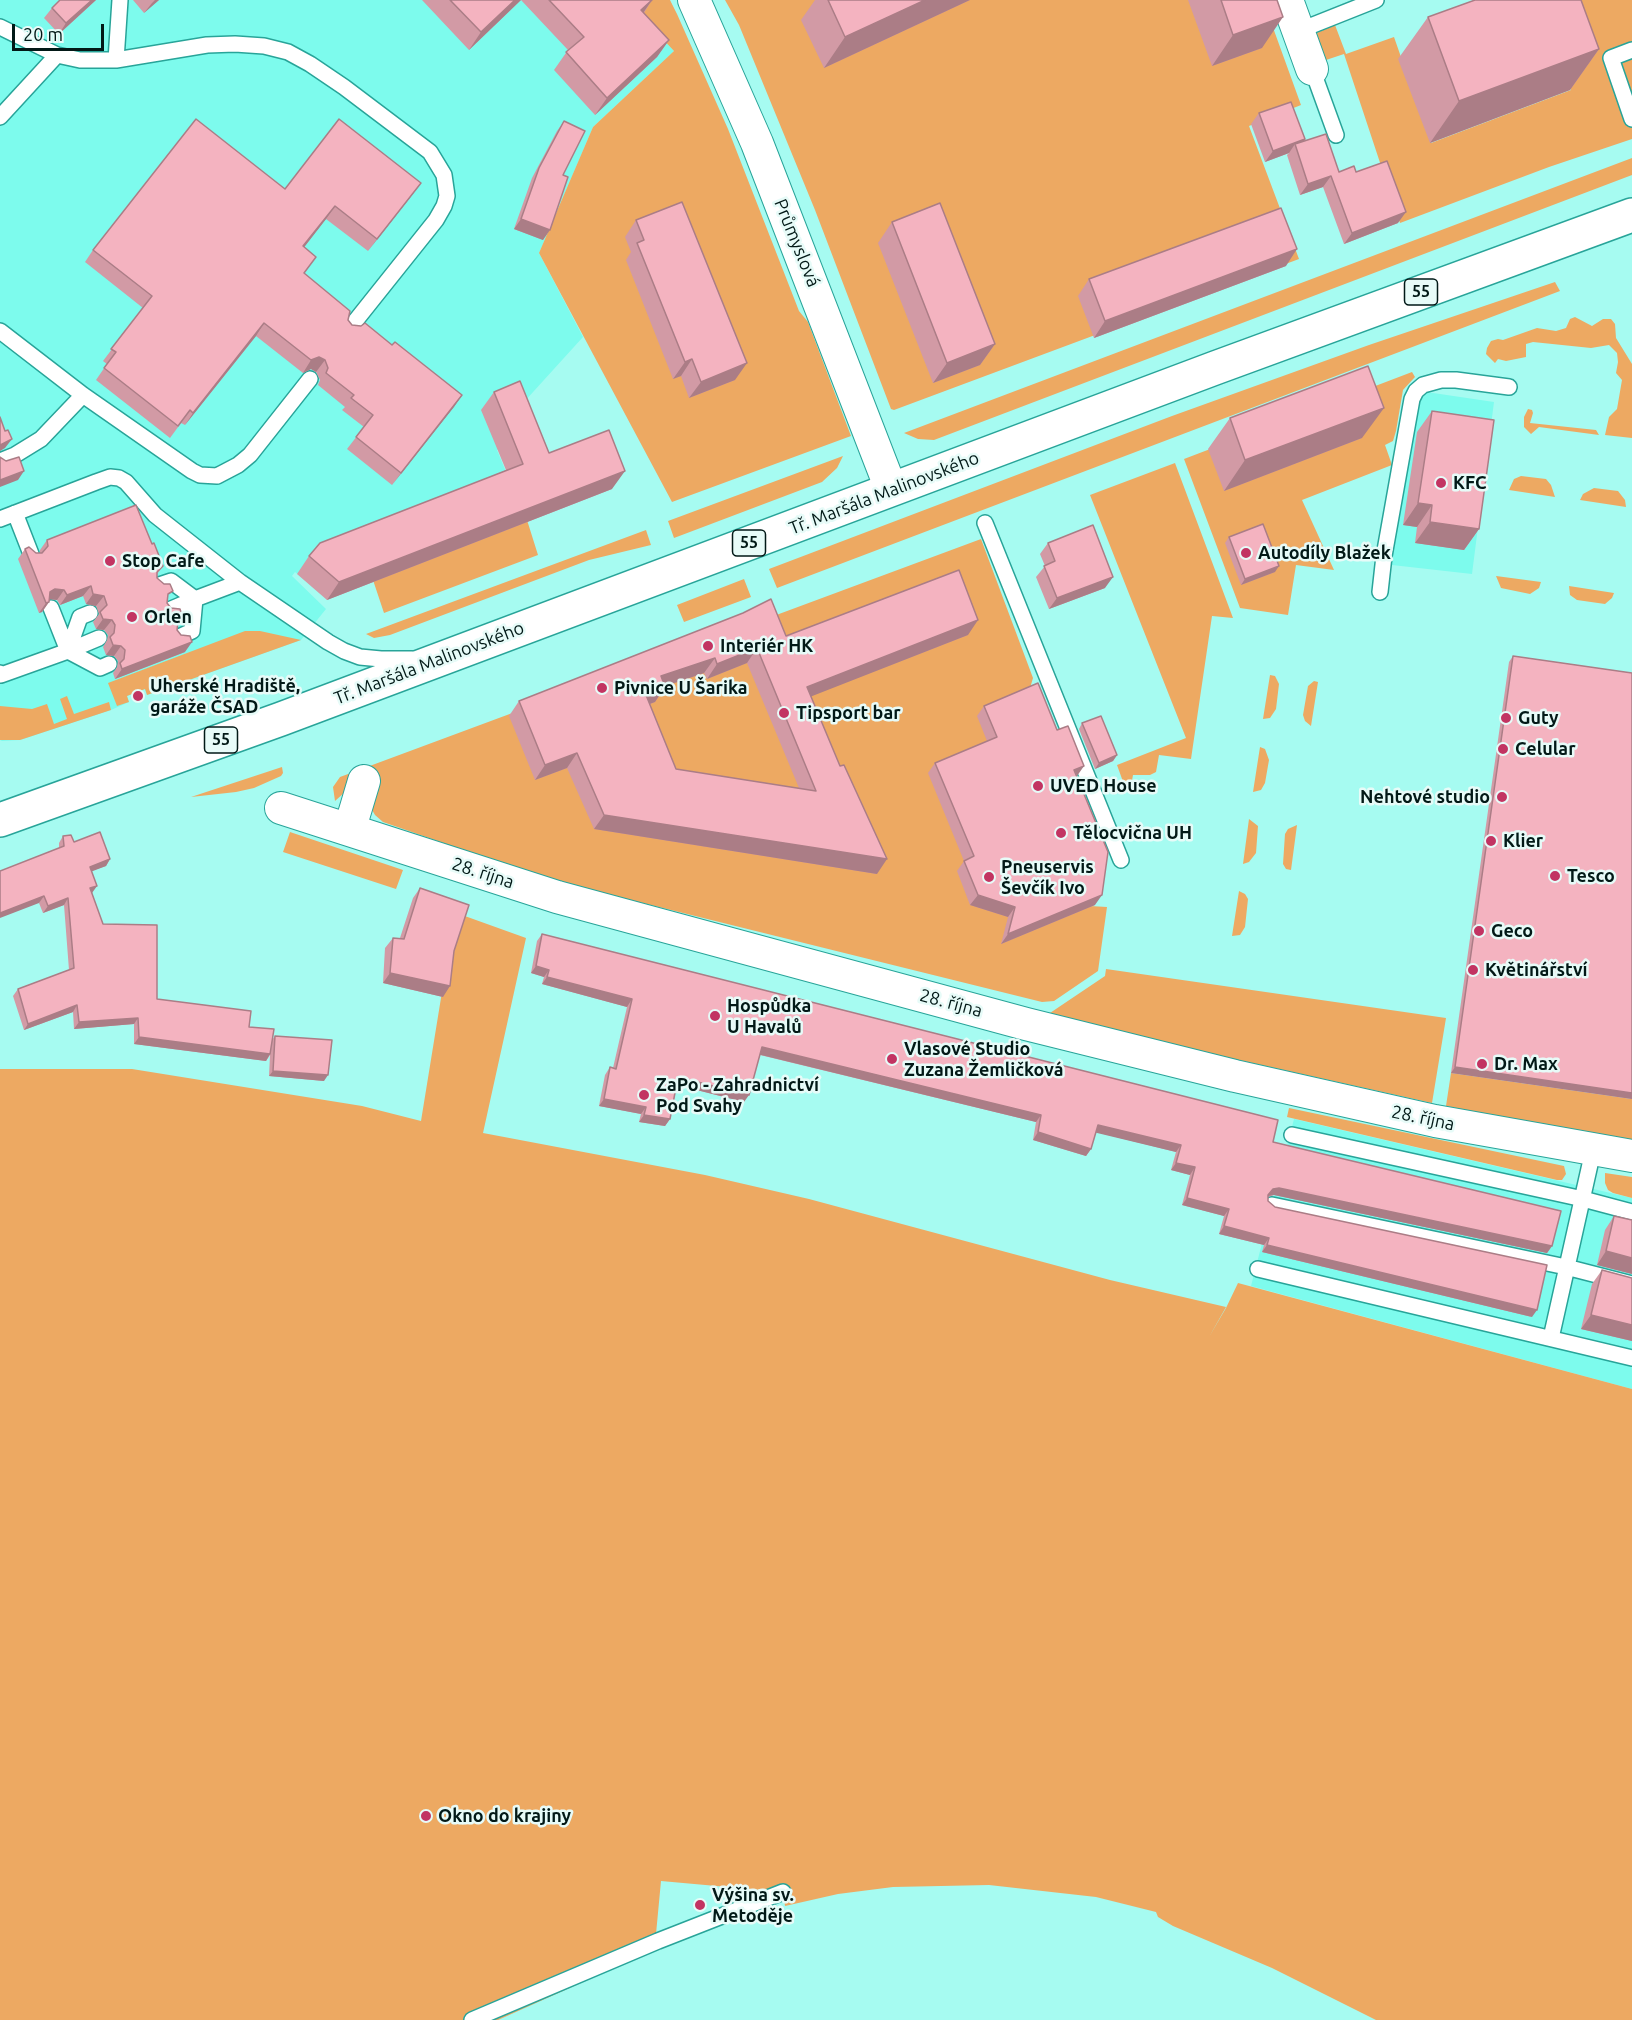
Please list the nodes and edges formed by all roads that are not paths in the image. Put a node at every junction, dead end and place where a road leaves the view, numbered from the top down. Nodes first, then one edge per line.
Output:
1 (120, 0) edge
2 (694, 0) edge
3 (1287, 0) edge
4 (1376, 0) edge
5 (0, 27) edge
6 (1298, 31) junction
7 (1632, 50) edge
8 (57, 55) junction
9 (116, 60) junction
10 (1312, 69) joint
11 (0, 117) edge
12 (1632, 119) edge
13 (1335, 135) dead end
14 (1630, 220) edge
15 (349, 329) edge
16 (0, 331) edge
17 (310, 379) dead end
18 (1509, 387) dead end
19 (83, 395) junction
20 (0, 461) edge
21 (891, 489) junction
22 (7, 516) edge
23 (985, 523) dead end
24 (31, 554) edge
25 (240, 582) junction
26 (159, 585) edge
27 (1380, 591) dead end
28 (195, 599) junction
29 (51, 608) edge
30 (169, 610) edge
31 (90, 613) dead end
32 (179, 637) edge
33 (99, 638) dead end
34 (68, 651) junction
35 (442, 658) junction
36 (109, 664) dead end
37 (0, 673) edge
38 (364, 781) dead end
39 (281, 808) dead end
40 (0, 820) edge
41 (350, 828) junction
42 (1120, 860) dead end
43 (1292, 1135) dead end
44 (1593, 1150) junction
45 (1632, 1156) edge
46 (1583, 1199) junction
47 (1272, 1205) edge
48 (1632, 1212) edge
49 (1566, 1267) junction
50 (1258, 1269) dead end
51 (1632, 1284) edge
52 (1551, 1338) junction
53 (1632, 1358) edge
54 (783, 1892) dead end
55 (472, 2020) edge

1 - 9 lane
2 - 21 street, Průmyslová
3 - 6 street
4 - 6 lane
5 - 8 lane
6 - 10 street
7 - 12 lane
8 - 9 lane
8 - 11 lane
9 - 15 lane
10 - 13 lane
14 - 21 main road, Tř. Maršála Malinovského / 55
16 - 19 lane
17 - 19 lane
18 - 27 lane
19 - 20 lane
21 - 35 main road, Tř. Maršála Malinovského / 55
22 - 24 lane
22 - 25 lane
23 - 42 lane
25 - 28 lane
25 - 35 lane
26 - 28 lane
28 - 30 lane
28 - 32 lane
29 - 34 lane
31 - 34 lane
33 - 34 lane
34 - 36 lane
34 - 37 lane
35 - 40 main road, Tř. Maršála Malinovského / 55
38 - 41 street
39 - 41 street, 28. října
41 - 44 street, 28. října
43 - 46 lane
44 - 45 street, 28. října
44 - 46 lane
46 - 48 lane
46 - 49 lane
47 - 49 lane
49 - 51 lane
49 - 52 lane
50 - 52 lane
52 - 53 lane
54 - 55 lane

